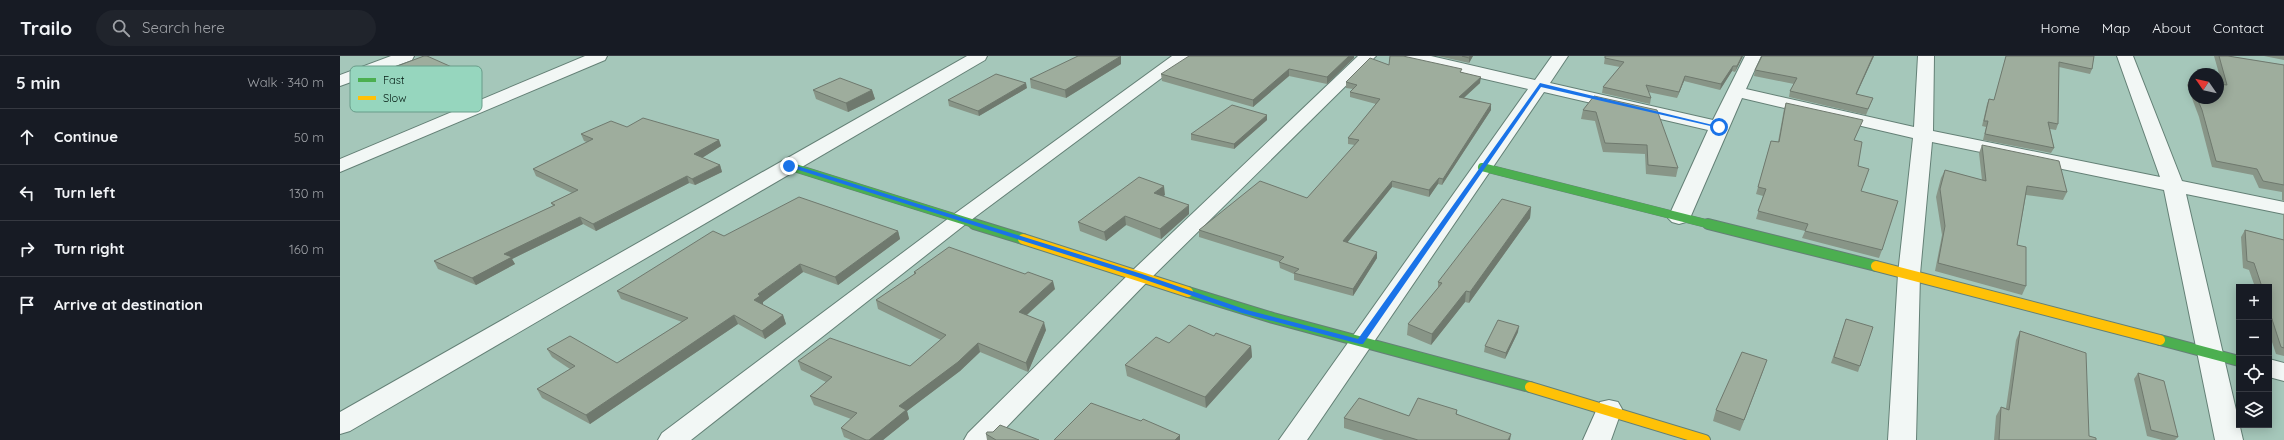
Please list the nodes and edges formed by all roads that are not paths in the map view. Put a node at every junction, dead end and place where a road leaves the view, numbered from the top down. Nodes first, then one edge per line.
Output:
1 (406, 56) edge
2 (599, 56) edge
3 (979, 56) edge
4 (1183, 56) edge
5 (1368, 56) edge
6 (1409, 56) edge
7 (1560, 56) edge
8 (1753, 56) edge
9 (1926, 56) edge
10 (2125, 56) edge
11 (380, 66) edge
12 (350, 77) edge
13 (340, 81) edge
14 (1540, 85) junction
15 (1737, 92) junction
16 (482, 106) edge
17 (467, 112) edge
18 (1719, 127) junction
19 (1923, 135) junction
20 (340, 166) edge
21 (789, 166) junction
22 (1482, 168) junction
23 (2174, 187) junction
24 (2284, 208) edge
25 (1679, 218) junction
26 (960, 219) junction
27 (1909, 274) junction
28 (1140, 276) junction
29 (1360, 342) junction
30 (2212, 354) junction
31 (2236, 360) edge
32 (2272, 369) edge
33 (2284, 372) edge
34 (1609, 409) junction
35 (340, 424) edge
36 (672, 440) edge
37 (978, 440) edge
38 (1293, 440) edge
39 (1598, 440) edge
40 (1705, 440) edge
41 (1902, 440) edge
42 (2229, 440) edge

1 - 11 street
2 - 16 street
3 - 21 street
4 - 26 street
5 - 28 street
6 - 14 street
7 - 14 street
8 - 15 street
9 - 19 street
10 - 23 street
12 - 13 street
14 - 18 street
14 - 22 street
15 - 18 street
15 - 19 street
17 - 20 street
18 - 25 street
19 - 23 street
19 - 27 street
21 - 26 street
21 - 35 street
22 - 25 street
22 - 29 street
23 - 24 street
23 - 30 street
25 - 27 street
26 - 28 street
26 - 36 street
27 - 30 street
27 - 41 street
28 - 29 street
28 - 37 street
29 - 34 street
29 - 38 street
30 - 31 street
30 - 42 street
32 - 33 street
34 - 39 street
34 - 40 street

